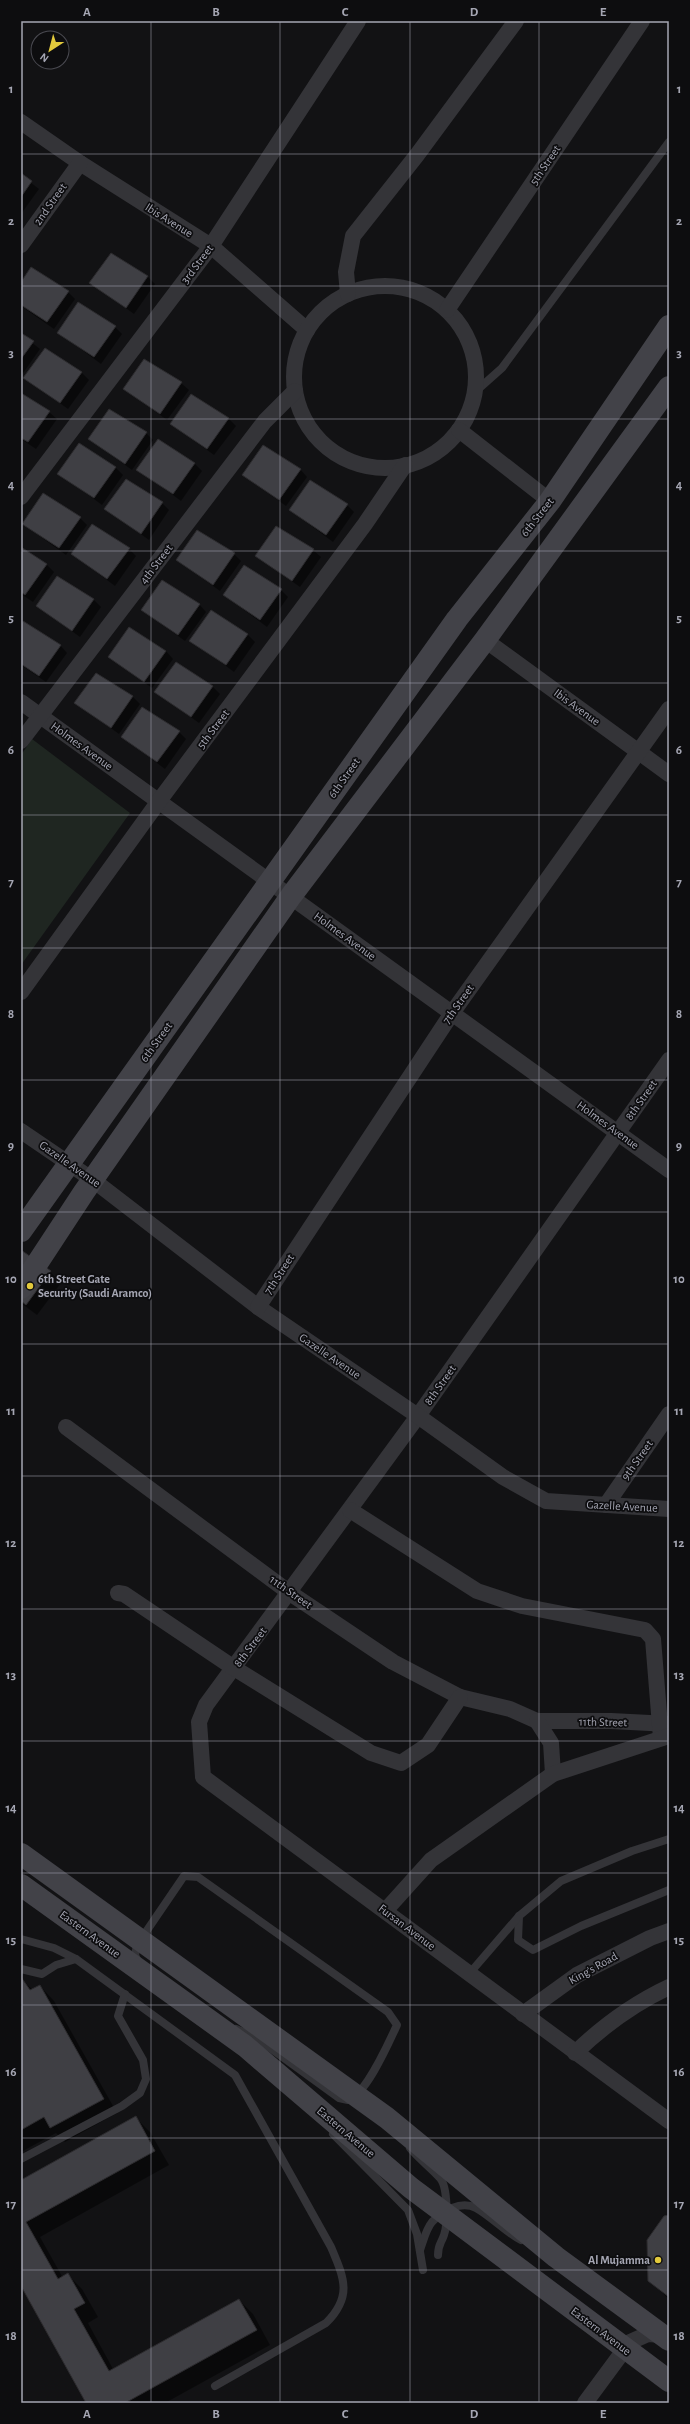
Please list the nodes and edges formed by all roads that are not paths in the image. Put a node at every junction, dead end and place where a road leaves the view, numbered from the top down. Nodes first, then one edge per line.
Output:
1 (358, 21) edge
2 (516, 21) edge
3 (642, 21) edge
4 (21, 122) edge
5 (669, 142) edge
6 (80, 163) junction
7 (21, 245) edge
8 (211, 246) junction
9 (348, 294) junction
10 (447, 310) junction
11 (669, 326) edge
12 (307, 330) junction
13 (476, 381) junction
14 (669, 387) edge
15 (296, 391) junction
16 (459, 430) junction
17 (405, 465) junction
18 (21, 497) edge
19 (550, 500) junction
20 (484, 640) junction
21 (21, 702) edge
22 (669, 709) edge
23 (40, 716) junction
24 (21, 741) edge
25 (637, 751) junction
26 (669, 774) edge
27 (159, 801) junction
28 (270, 882) junction
29 (290, 896) junction
30 (21, 992) edge
31 (452, 1013) junction
32 (669, 1060) edge
33 (21, 1131) edge
34 (618, 1133) junction
35 (70, 1162) junction
36 (669, 1170) edge
37 (93, 1180) junction
38 (21, 1230) edge
39 (21, 1288) edge
40 (258, 1307) junction
41 (669, 1414) edge
42 (418, 1416) junction
43 (66, 1427) dead end
44 (606, 1506) junction
45 (669, 1509) edge
46 (350, 1510) junction
47 (118, 1593) dead end
48 (290, 1593) junction
49 (234, 1668) junction
50 (460, 1697) junction
51 (206, 1705) joint
52 (536, 1721) junction
53 (665, 1730) edge
54 (553, 1774) junction
55 (669, 1839) edge
56 (21, 1854) edge
57 (21, 1885) edge
58 (669, 1890) edge
59 (385, 1911) junction
60 (519, 1916) junction
61 (669, 1931) edge
62 (21, 1939) edge
63 (141, 1939) junction
64 (76, 1959) junction
65 (21, 1969) edge
66 (469, 1974) junction
67 (148, 1976) junction
68 (669, 1987) edge
69 (125, 1994) junction
70 (200, 2014) junction
71 (523, 2014) junction
72 (575, 2052) junction
73 (283, 2079) junction
74 (356, 2095) junction
75 (387, 2118) junction
76 (669, 2121) edge
77 (21, 2159) edge
78 (445, 2213) junction
79 (420, 2251) junction
80 (438, 2255) dead end
81 (556, 2257) junction
82 (423, 2270) dead end
83 (666, 2338) edge
84 (624, 2349) junction
85 (669, 2381) edge
86 (215, 2386) dead end
87 (585, 2403) edge

1 - 8 street, 3rd Street
2 - 9 street
3 - 10 street, 5th Street
4 - 6 street, Ibis Avenue
5 - 13 lane
6 - 7 street, 2nd Street
6 - 8 street, Ibis Avenue
8 - 12 street, Ibis Avenue
8 - 18 street, 3rd Street
9 - 10 street
9 - 12 street
10 - 13 street
11 - 19 main road, 6th Street
12 - 15 street
13 - 16 street
14 - 20 main road
15 - 17 street
15 - 23 street, 4th Street
16 - 17 street
16 - 19 street
17 - 27 street, 5th Street
19 - 28 main road, 6th Street
20 - 25 street, Ibis Avenue
20 - 29 main road
21 - 23 street, Holmes Avenue
22 - 25 street, 7th Street
23 - 24 street, 4th Street
23 - 27 street, Holmes Avenue
25 - 26 street, Ibis Avenue
25 - 31 street, 7th Street
27 - 28 street, Holmes Avenue
27 - 30 street, 5th Street
28 - 29 street, Holmes Avenue
28 - 35 main road, 6th Street
29 - 31 street, Holmes Avenue
29 - 37 main road
31 - 34 street, Holmes Avenue
31 - 40 street, 7th Street
32 - 34 street, 8th Street
33 - 35 street, Gazelle Avenue
34 - 36 street, Holmes Avenue
34 - 42 street, 8th Street
35 - 37 street, Gazelle Avenue
35 - 38 main road, 6th Street
37 - 39 main road
37 - 40 street, Gazelle Avenue
40 - 42 street, Gazelle Avenue
41 - 44 street, 9th Street
42 - 44 street, Gazelle Avenue
42 - 46 street, 8th Street
43 - 48 street, 11th Street
44 - 45 street, Gazelle Avenue
46 - 48 street, 8th Street
46 - 53 street
47 - 49 street
48 - 49 street, 8th Street
48 - 50 street, 11th Street
49 - 50 street
49 - 51 street, 8th Street
50 - 52 street, 11th Street
51 - 59 street, Fursan Avenue
52 - 53 street, 11th Street
52 - 54 street, 11th Street
53 - 54 street
54 - 59 street
55 - 60 lane
56 - 63 main road, Eastern Avenue
57 - 67 main road, Eastern Avenue
58 - 60 lane
59 - 66 street, Fursan Avenue
60 - 66 lane
61 - 71 street, King's Road
62 - 64 lane
63 - 67 lane
63 - 74 main road, Eastern Avenue
63 - 74 lane
64 - 65 lane
64 - 69 lane
66 - 71 street, Fursan Avenue
67 - 70 main road, Eastern Avenue
68 - 72 street
69 - 77 lane
69 - 86 lane
70 - 73 main road, Eastern Avenue
70 - 74 lane
71 - 72 street, Fursan Avenue
72 - 76 street, Fursan Avenue
73 - 78 main road, Eastern Avenue
73 - 79 lane
74 - 75 main road, Eastern Avenue
75 - 78 lane
75 - 81 main road, Eastern Avenue
78 - 79 lane
78 - 80 lane
78 - 81 lane
78 - 84 main road, Eastern Avenue
79 - 82 lane
81 - 83 main road, Eastern Avenue
83 - 84 street
84 - 85 main road, Eastern Avenue
84 - 87 street

